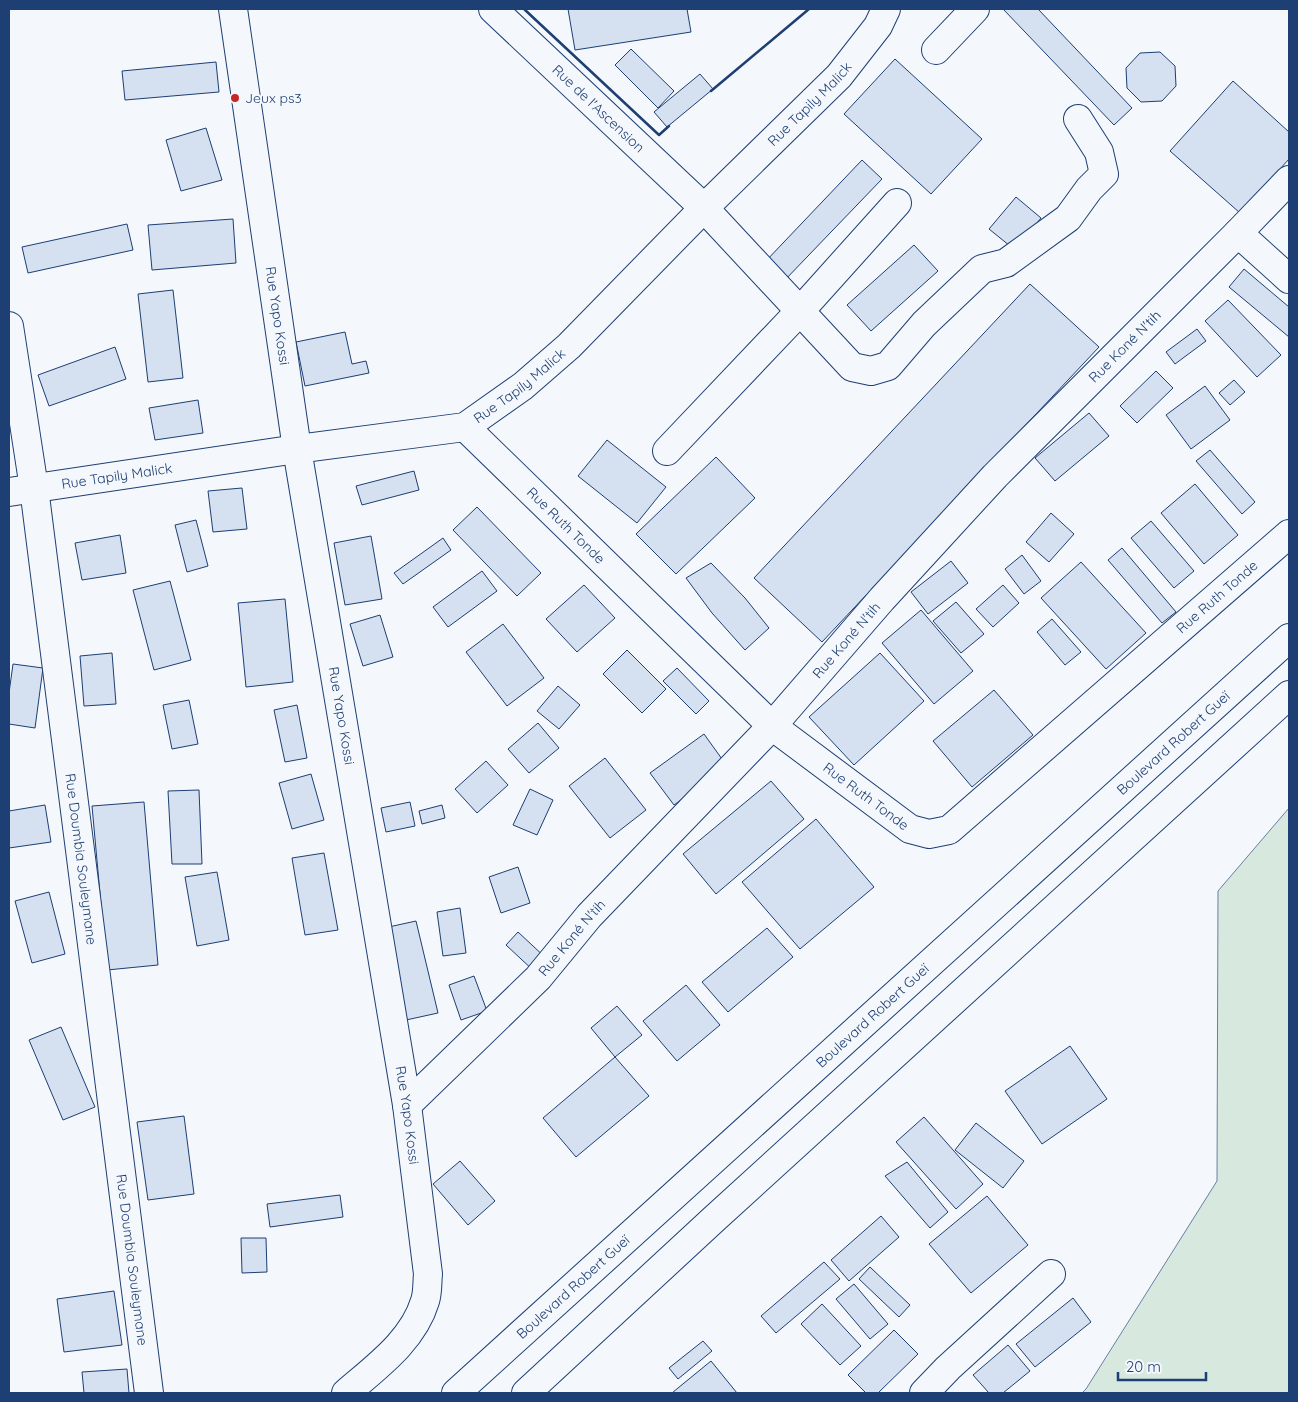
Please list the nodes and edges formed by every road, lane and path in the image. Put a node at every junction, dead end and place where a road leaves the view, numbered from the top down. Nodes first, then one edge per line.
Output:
1 (234, 9) edge
2 (493, 9) edge
3 (886, 9) edge
4 (975, 9) edge
5 (936, 50) dead end
6 (1078, 119) dead end
7 (1289, 180) edge
8 (898, 203) dead end
9 (704, 208) junction
10 (1238, 234) junction
11 (1289, 278) edge
12 (800, 311) junction
13 (9, 326) edge
14 (465, 427) junction
15 (297, 449) junction
16 (667, 451) dead end
17 (21, 490) edge
18 (1289, 534) edge
19 (1289, 638) edge
20 (1289, 695) edge
21 (772, 726) junction
22 (407, 1105) junction
23 (1051, 1274) dead end
24 (149, 1393) edge
25 (346, 1393) edge
26 (456, 1393) edge
27 (526, 1393) edge
28 (924, 1393) edge

1 - 15 street, Rue Yapo Kossi
2 - 9 street, Rue de l'Ascension
3 - 9 street, Rue Tapily Malick
4 - 5 street
6 - 12 street, Rue de l'Ascension
7 - 10 street, Rue Koné N'tih
8 - 12 street
9 - 12 street, Rue de l'Ascension
9 - 14 street, Rue Tapily Malick
10 - 11 street
10 - 21 street, Rue Koné N'tih
12 - 16 street
13 - 17 street, Rue Doumbia Souleymane
14 - 15 street, Rue Tapily Malick
14 - 21 street, Rue Ruth Tonde
15 - 17 street, Rue Tapily Malick
15 - 22 street, Rue Yapo Kossi
17 - 24 street, Rue Doumbia Souleymane
18 - 21 street, Rue Ruth Tonde
19 - 26 street, Boulevard Robert Gueï
20 - 27 street
21 - 22 street, Rue Koné N'tih
22 - 25 street, Rue Yapo Kossi
23 - 28 street

